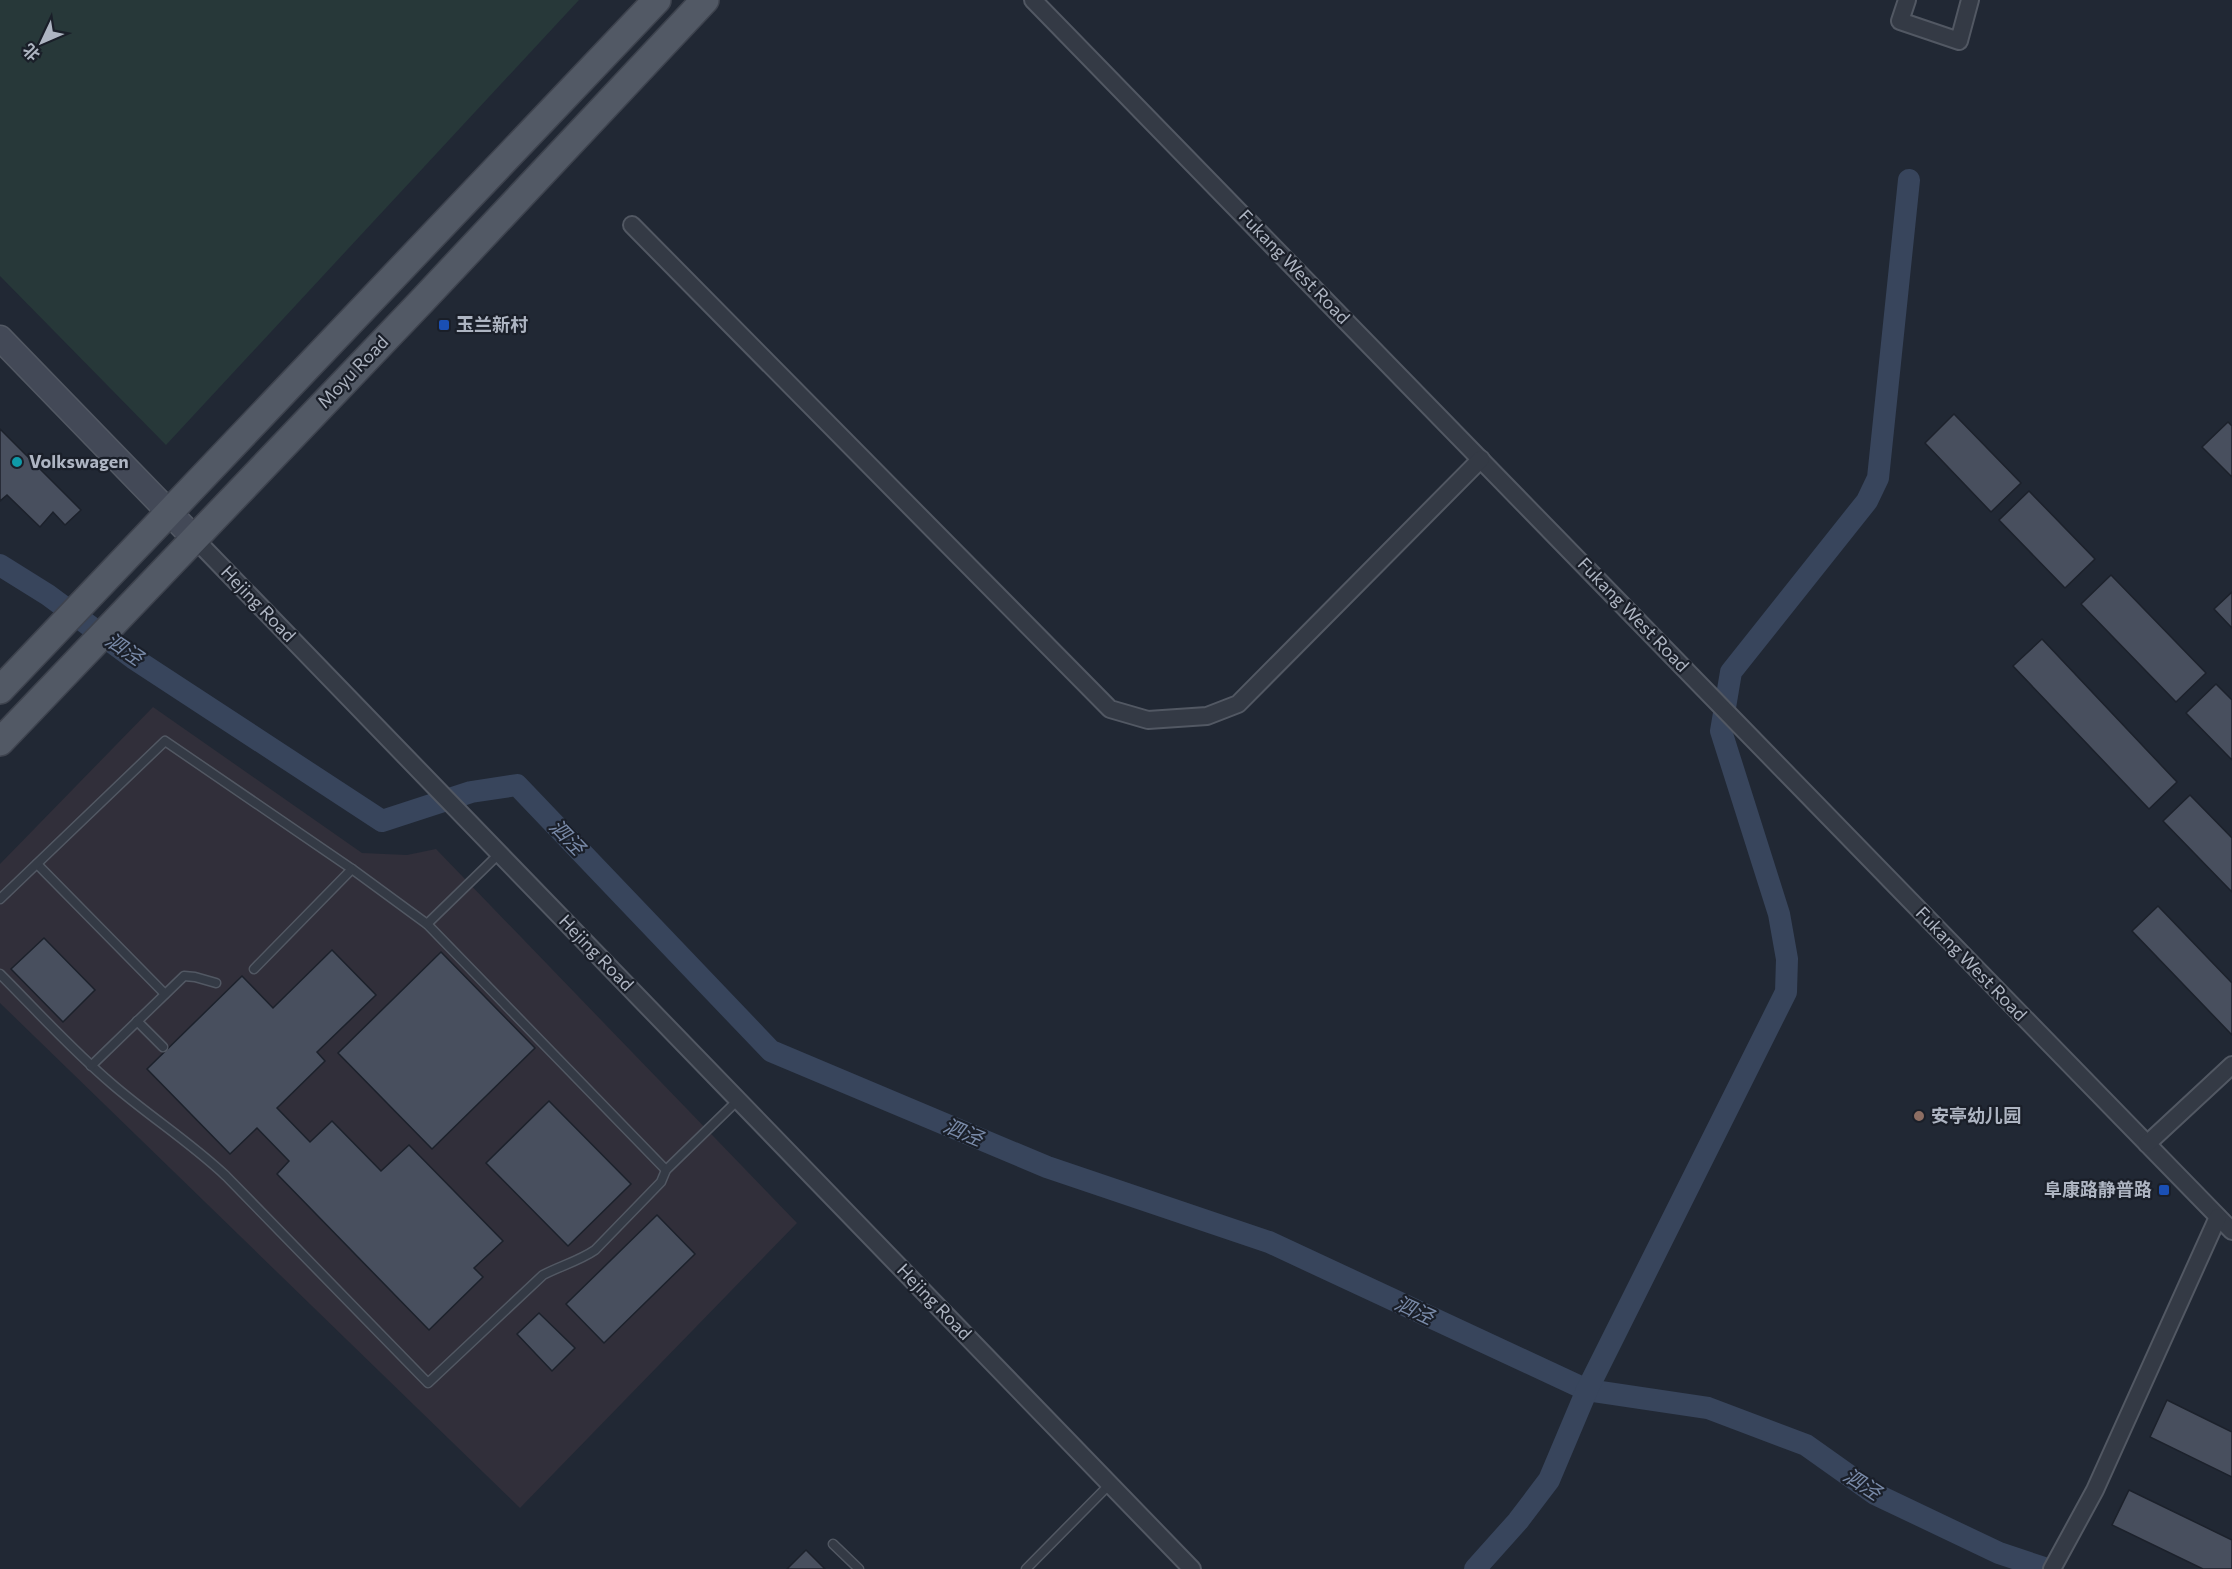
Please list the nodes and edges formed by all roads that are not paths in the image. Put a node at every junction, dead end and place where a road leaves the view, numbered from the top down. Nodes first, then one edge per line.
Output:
1 (657, 0) edge
2 (705, 0) edge
3 (1033, 0) edge
4 (1907, 0) edge
5 (1970, 0) edge
6 (632, 225) dead end
7 (0, 338) edge
8 (1481, 459) junction
9 (168, 511) junction
10 (194, 538) junction
11 (0, 690) edge
12 (0, 742) edge
13 (499, 854) junction
14 (37, 864) junction
15 (352, 869) junction
16 (0, 899) edge
17 (427, 924) junction
18 (254, 969) dead end
19 (0, 974) edge
20 (216, 983) dead end
21 (165, 994) junction
22 (137, 1022) junction
23 (163, 1047) dead end
24 (2232, 1065) edge
25 (91, 1066) junction
26 (738, 1100) junction
27 (2147, 1144) junction
28 (666, 1170) junction
29 (2218, 1217) junction
30 (2232, 1231) edge
31 (1110, 1484) junction
32 (833, 1544) dead end
33 (859, 1569) edge
34 (1026, 1569) edge
35 (1192, 1569) edge
36 (2052, 1569) edge

1 - 9 main road, Moyu Road
2 - 10 main road, Moyu Road
3 - 8 street, Fukang West Road
4 - 5 street
6 - 8 street
7 - 9 street, Hejing Road
8 - 27 street, Fukang West Road
9 - 10 street, Hejing Road
9 - 11 main road, Moyu Road
10 - 12 main road, Moyu Road
10 - 13 street, Hejing Road
13 - 17 lane
13 - 26 street, Hejing Road
14 - 15 lane
14 - 16 lane
14 - 21 lane
15 - 17 lane
15 - 18 lane
17 - 28 lane
19 - 25 lane
20 - 21 lane
21 - 22 lane
22 - 23 lane
22 - 25 lane
24 - 27 street
25 - 28 lane
26 - 28 lane
26 - 31 street, Hejing Road
27 - 29 street, Fukang West Road
29 - 30 street, Fukang West Road
29 - 36 street
31 - 34 lane
31 - 35 street, Hejing Road
32 - 33 lane

